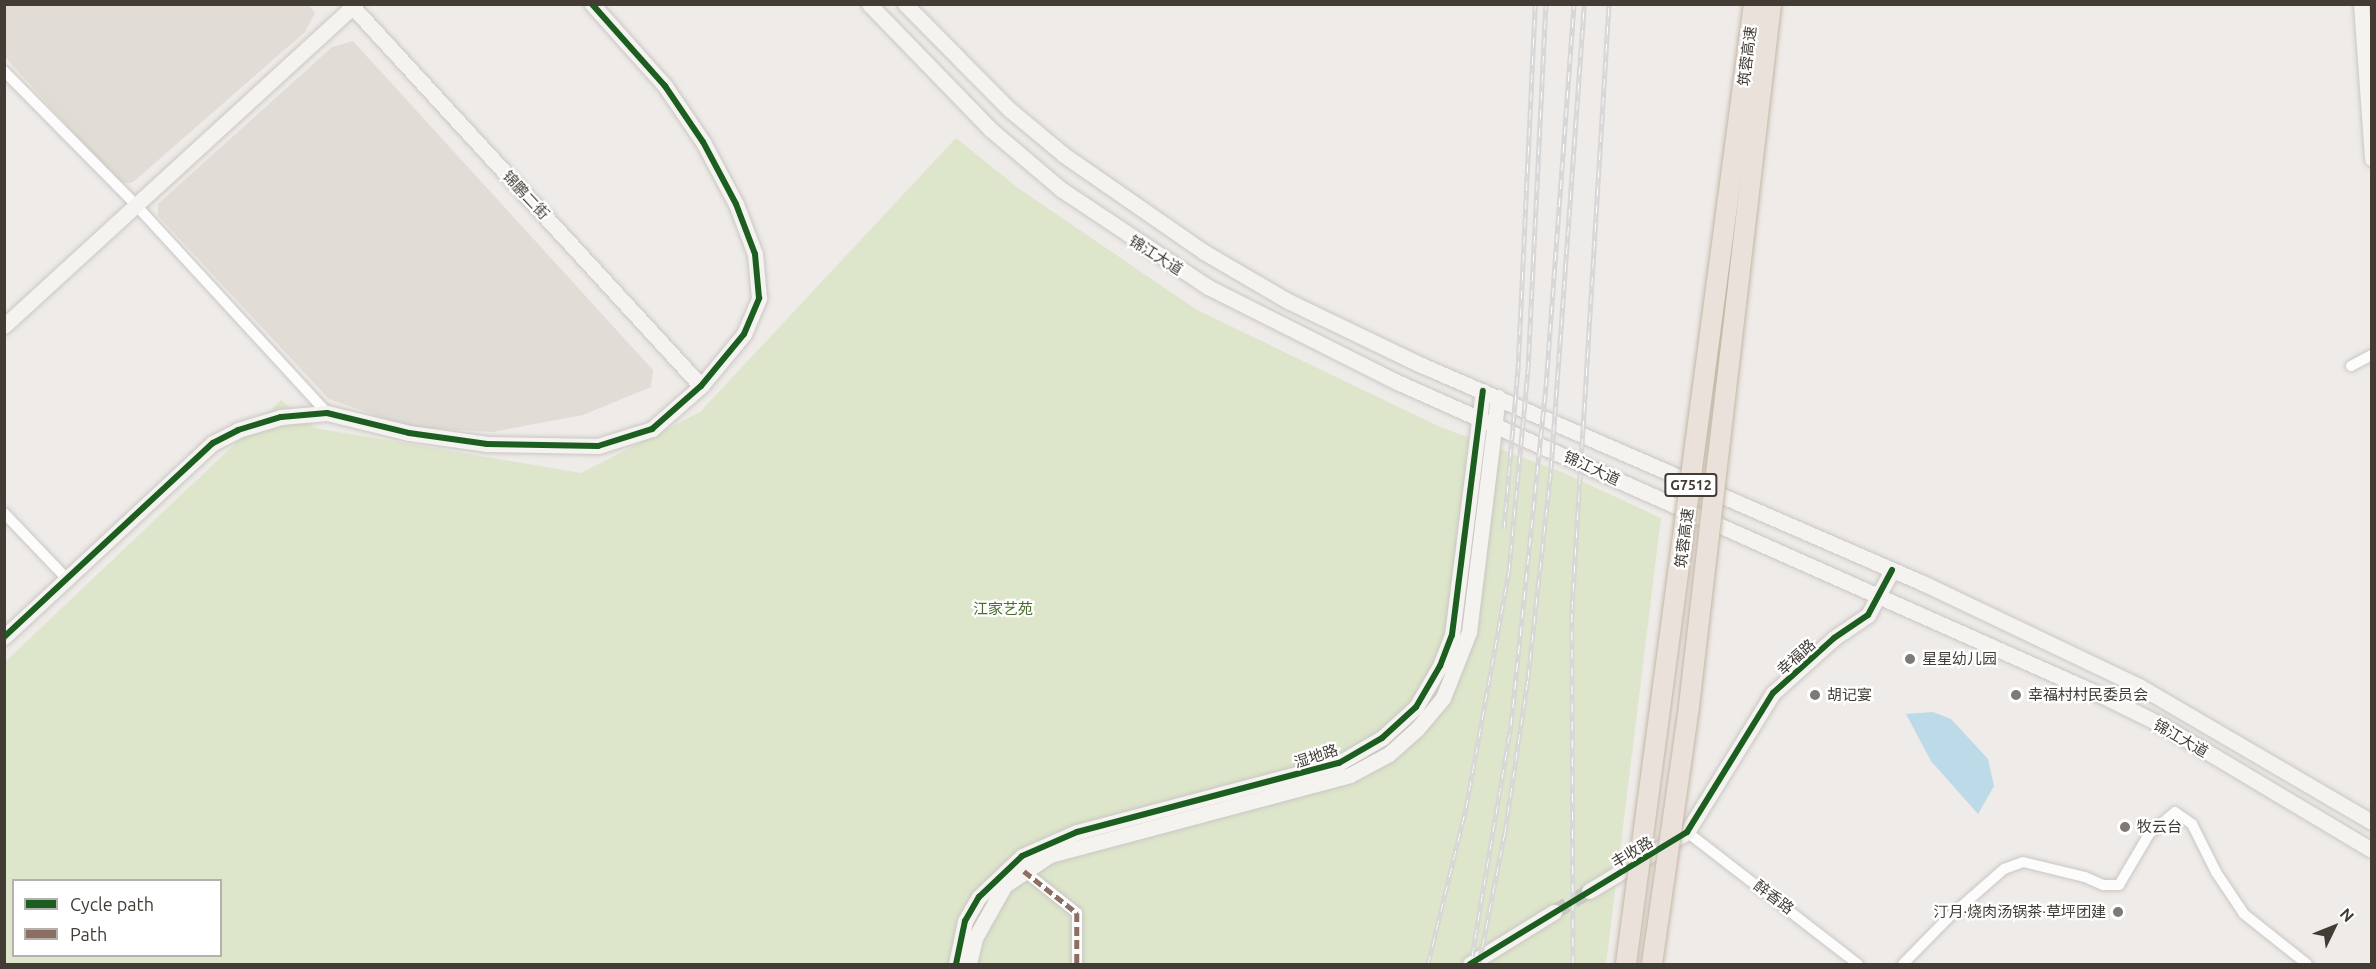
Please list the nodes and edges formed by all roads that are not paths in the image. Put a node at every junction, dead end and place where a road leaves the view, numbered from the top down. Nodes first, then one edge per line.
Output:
1 (592, 4) edge
2 (869, 4) edge
3 (905, 4) edge
4 (1754, 4) edge
5 (1771, 4) edge
6 (2361, 4) edge
7 (2371, 4) edge
8 (353, 5) edge
9 (2372, 38) edge
10 (4, 71) edge
11 (2372, 159) edge
12 (134, 203) junction
13 (4, 326) edge
14 (2372, 355) edge
15 (2351, 366) dead end
16 (701, 386) junction
17 (1490, 394) junction
18 (327, 413) junction
19 (1486, 420) junction
20 (4, 513) edge
21 (1892, 570) junction
22 (67, 579) junction
23 (1878, 594) junction
24 (4, 637) edge
25 (2372, 822) edge
26 (1687, 832) junction
27 (2372, 850) edge
28 (1022, 867) junction
29 (1589, 891) tunnel mouth
30 (1554, 912) tunnel mouth
31 (956, 964) edge
32 (969, 964) edge
33 (1077, 964) edge
34 (1470, 964) edge
35 (1626, 964) edge
36 (1652, 964) edge
37 (1858, 964) edge
38 (1903, 964) edge
39 (2307, 964) edge

1 - 16 street
2 - 19 street, 锦江大道
3 - 17 street, 锦江大道
4 - 35 highway, 筑蓉高速 / G7512, bridge
5 - 36 highway, 筑蓉高速 / G7512, bridge
6 - 11 street
7 - 9 street
8 - 12 street
8 - 16 street, 锦鹏二街
10 - 12 street
12 - 13 street
12 - 18 street
14 - 15 street
16 - 18 street
17 - 19 street, 湿地路
17 - 21 street, 锦江大道
18 - 22 street
19 - 23 street, 锦江大道
19 - 28 street, 湿地路
20 - 22 street
21 - 23 street, 幸福路
21 - 25 street, 锦江大道
22 - 24 street
23 - 26 street, 幸福路
23 - 27 street, 锦江大道
26 - 29 street, 丰收路
26 - 37 street, 醉香路
28 - 31 street, 湿地路
28 - 32 street, 湿地路
28 - 33 street
30 - 34 street
38 - 39 street

